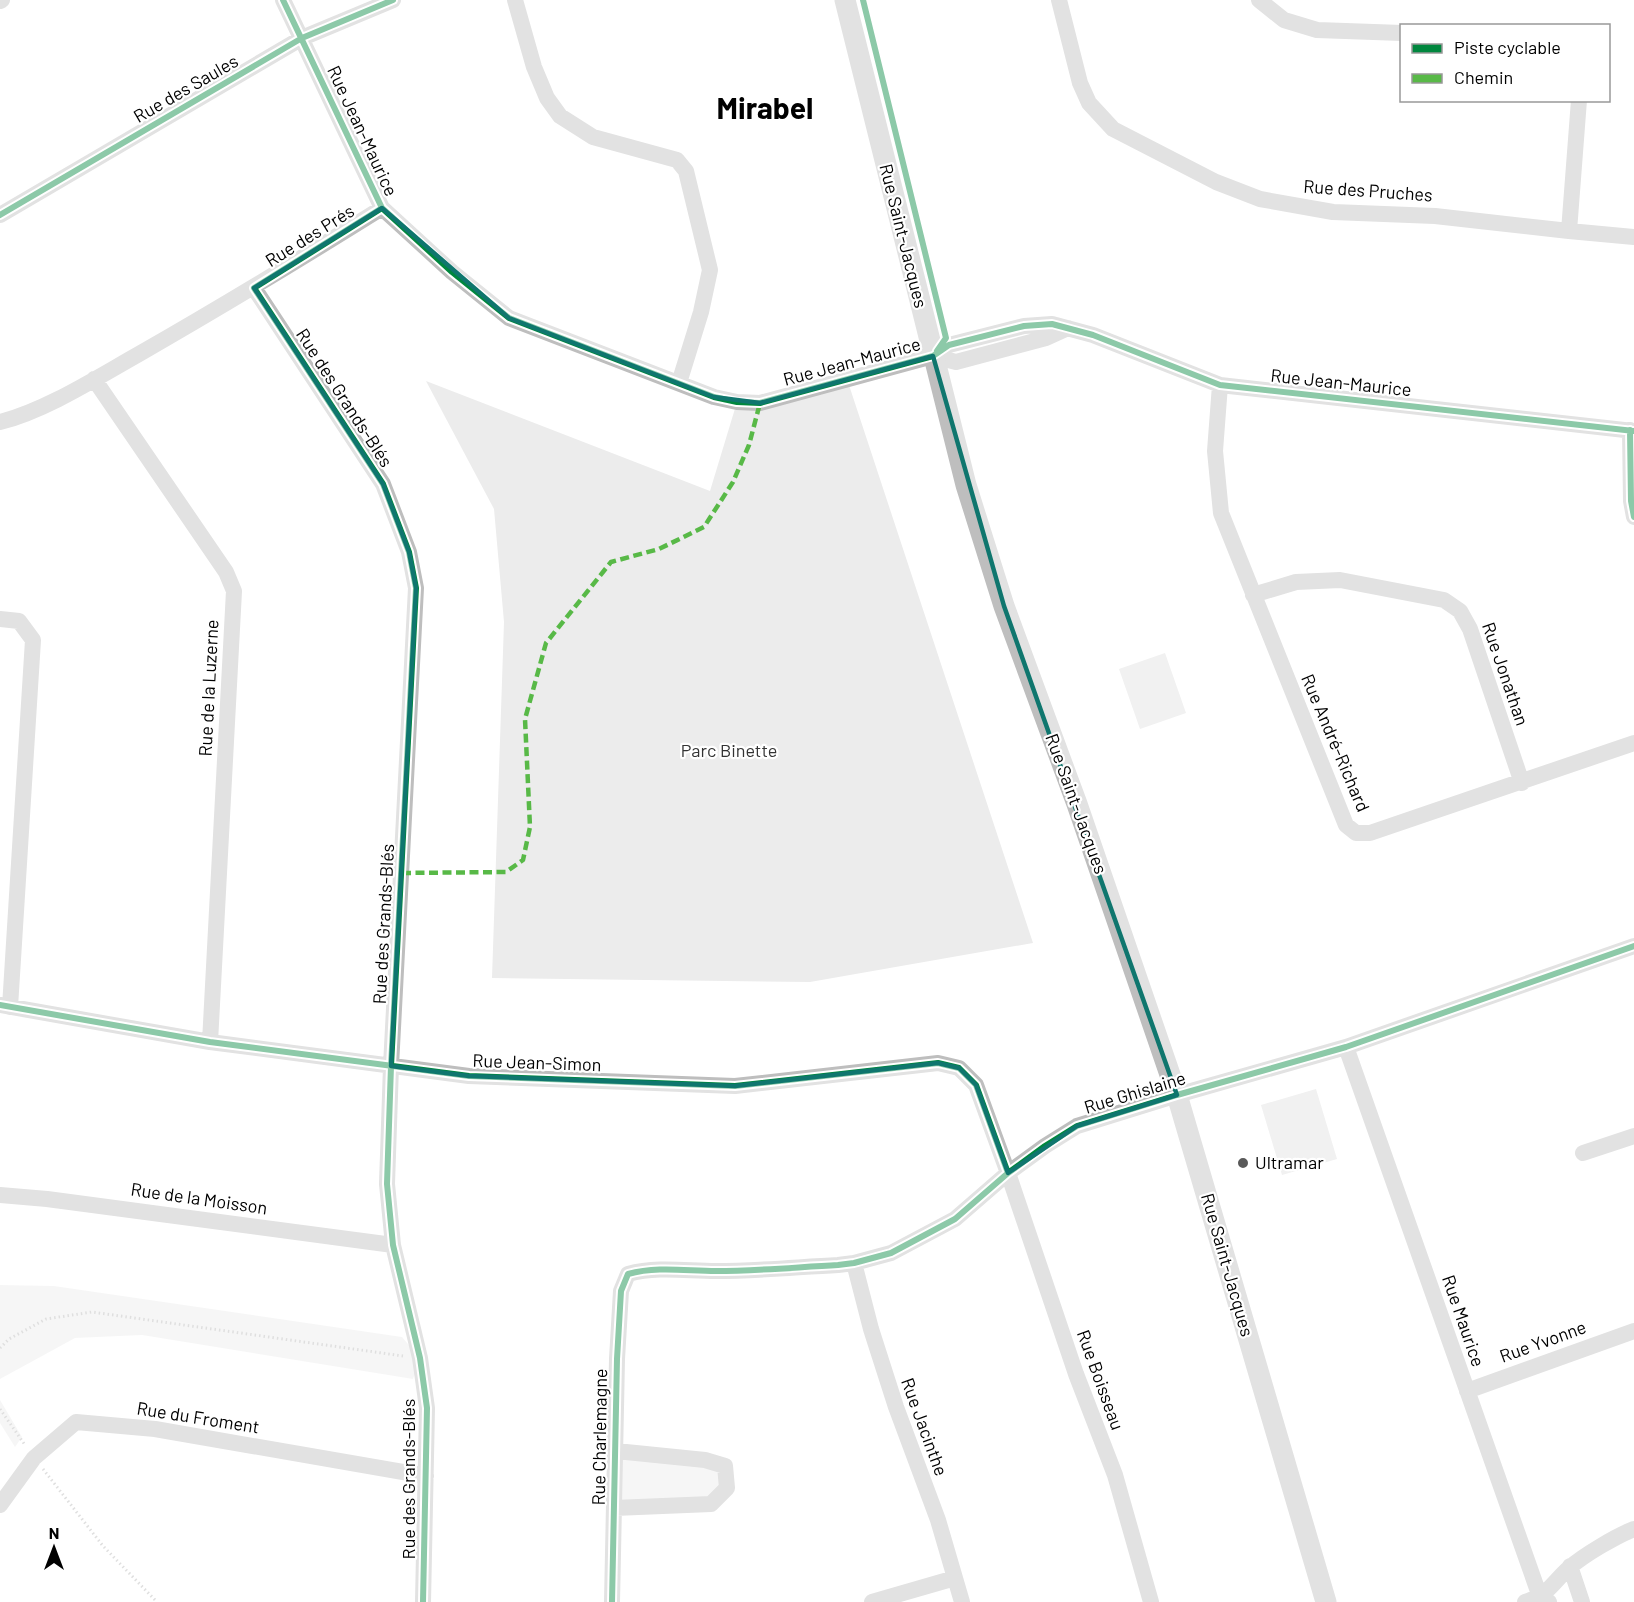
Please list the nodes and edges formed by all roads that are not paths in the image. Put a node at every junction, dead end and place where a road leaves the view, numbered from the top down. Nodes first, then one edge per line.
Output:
1 (283, 0) edge
2 (393, 0) edge
3 (515, 0) edge
4 (845, 0) edge
5 (1059, 0) edge
6 (1259, 0) edge
7 (1400, 33) edge
8 (302, 38) junction
9 (1579, 102) edge
10 (382, 208) junction
11 (0, 215) edge
12 (1569, 231) junction
13 (1634, 237) edge
14 (254, 288) junction
15 (933, 356) junction
16 (94, 379) junction
17 (679, 383) junction
18 (1220, 385) junction
19 (0, 422) edge
20 (1632, 430) edge
21 (1634, 517) edge
22 (1253, 595) junction
23 (0, 619) edge
24 (1634, 743) edge
25 (1522, 783) junction
26 (1634, 946) edge
27 (5, 1006) edge
28 (210, 1042) junction
29 (1346, 1047) junction
30 (391, 1066) junction
31 (1177, 1095) junction
32 (1634, 1136) edge
33 (1583, 1154) dead end
34 (1008, 1173) junction
35 (0, 1196) edge
36 (393, 1245) junction
37 (854, 1263) junction
38 (628, 1274) joint
39 (1634, 1331) edge
40 (1467, 1391) junction
41 (616, 1451) junction
42 (426, 1476) junction
43 (0, 1505) edge
44 (614, 1508) junction
45 (1634, 1529) edge
46 (1570, 1566) junction
47 (955, 1578) junction
48 (1538, 1600) edge
49 (423, 1602) edge
50 (612, 1602) edge
51 (872, 1602) edge
52 (962, 1602) edge
53 (1150, 1602) edge
54 (1326, 1602) edge
55 (1582, 1602) edge

1 - 8 street, Rue Jean-Maurice
2 - 8 street, Rue des Saules
3 - 17 street
4 - 15 street, Rue Saint-Jacques
5 - 12 street, Rue des Pruches
6 - 7 street
8 - 10 street, Rue Jean-Maurice
8 - 11 street, Rue des Saules
9 - 12 street
10 - 14 street, Rue des Prés
10 - 17 street, Rue Jean-Maurice
12 - 13 street, Rue des Pruches
14 - 16 street, Rue des Prés
14 - 30 street, Rue des Grands-Blés
15 - 17 street, Rue Jean-Maurice
15 - 18 street, Rue Jean-Maurice
15 - 31 street, Rue Saint-Jacques
16 - 19 street, Rue des Prés
16 - 28 street, Rue de la Luzerne
18 - 20 street, Rue Jean-Maurice
18 - 22 street, Rue André-Richard
20 - 21 street
22 - 25 street, Rue Jonathan
22 - 25 street, Rue André-Richard
23 - 27 street
24 - 25 street, Rue André-Richard
26 - 29 street, Rue Ghislaine
27 - 28 street, Rue Jean-Simon
28 - 30 street, Rue Jean-Simon
29 - 31 street, Rue Ghislaine
29 - 40 street, Rue Maurice
30 - 34 street, Rue Jean-Simon
30 - 36 street, Rue des Grands-Blés
31 - 34 street, Rue Ghislaine
31 - 54 street, Rue Saint-Jacques
32 - 33 street
34 - 37 street, Rue Ghislaine
34 - 53 street, Rue Boisseau
35 - 36 street, Rue de la Moisson
36 - 42 street, Rue des Grands-Blés
37 - 38 street, Rue Ghislaine
37 - 47 street, Rue Jacinthe
38 - 41 street, Rue Charlemagne
39 - 40 street, Rue Yvonne
40 - 48 street, Rue Maurice
41 - 44 street, Rue Charlemagne
41 - 44 street
42 - 43 street, Rue du Froment
42 - 49 street, Rue des Grands-Blés
44 - 50 street, Rue Charlemagne
45 - 46 street
46 - 48 street
46 - 55 street
47 - 51 street
47 - 52 street, Rue Jacinthe

